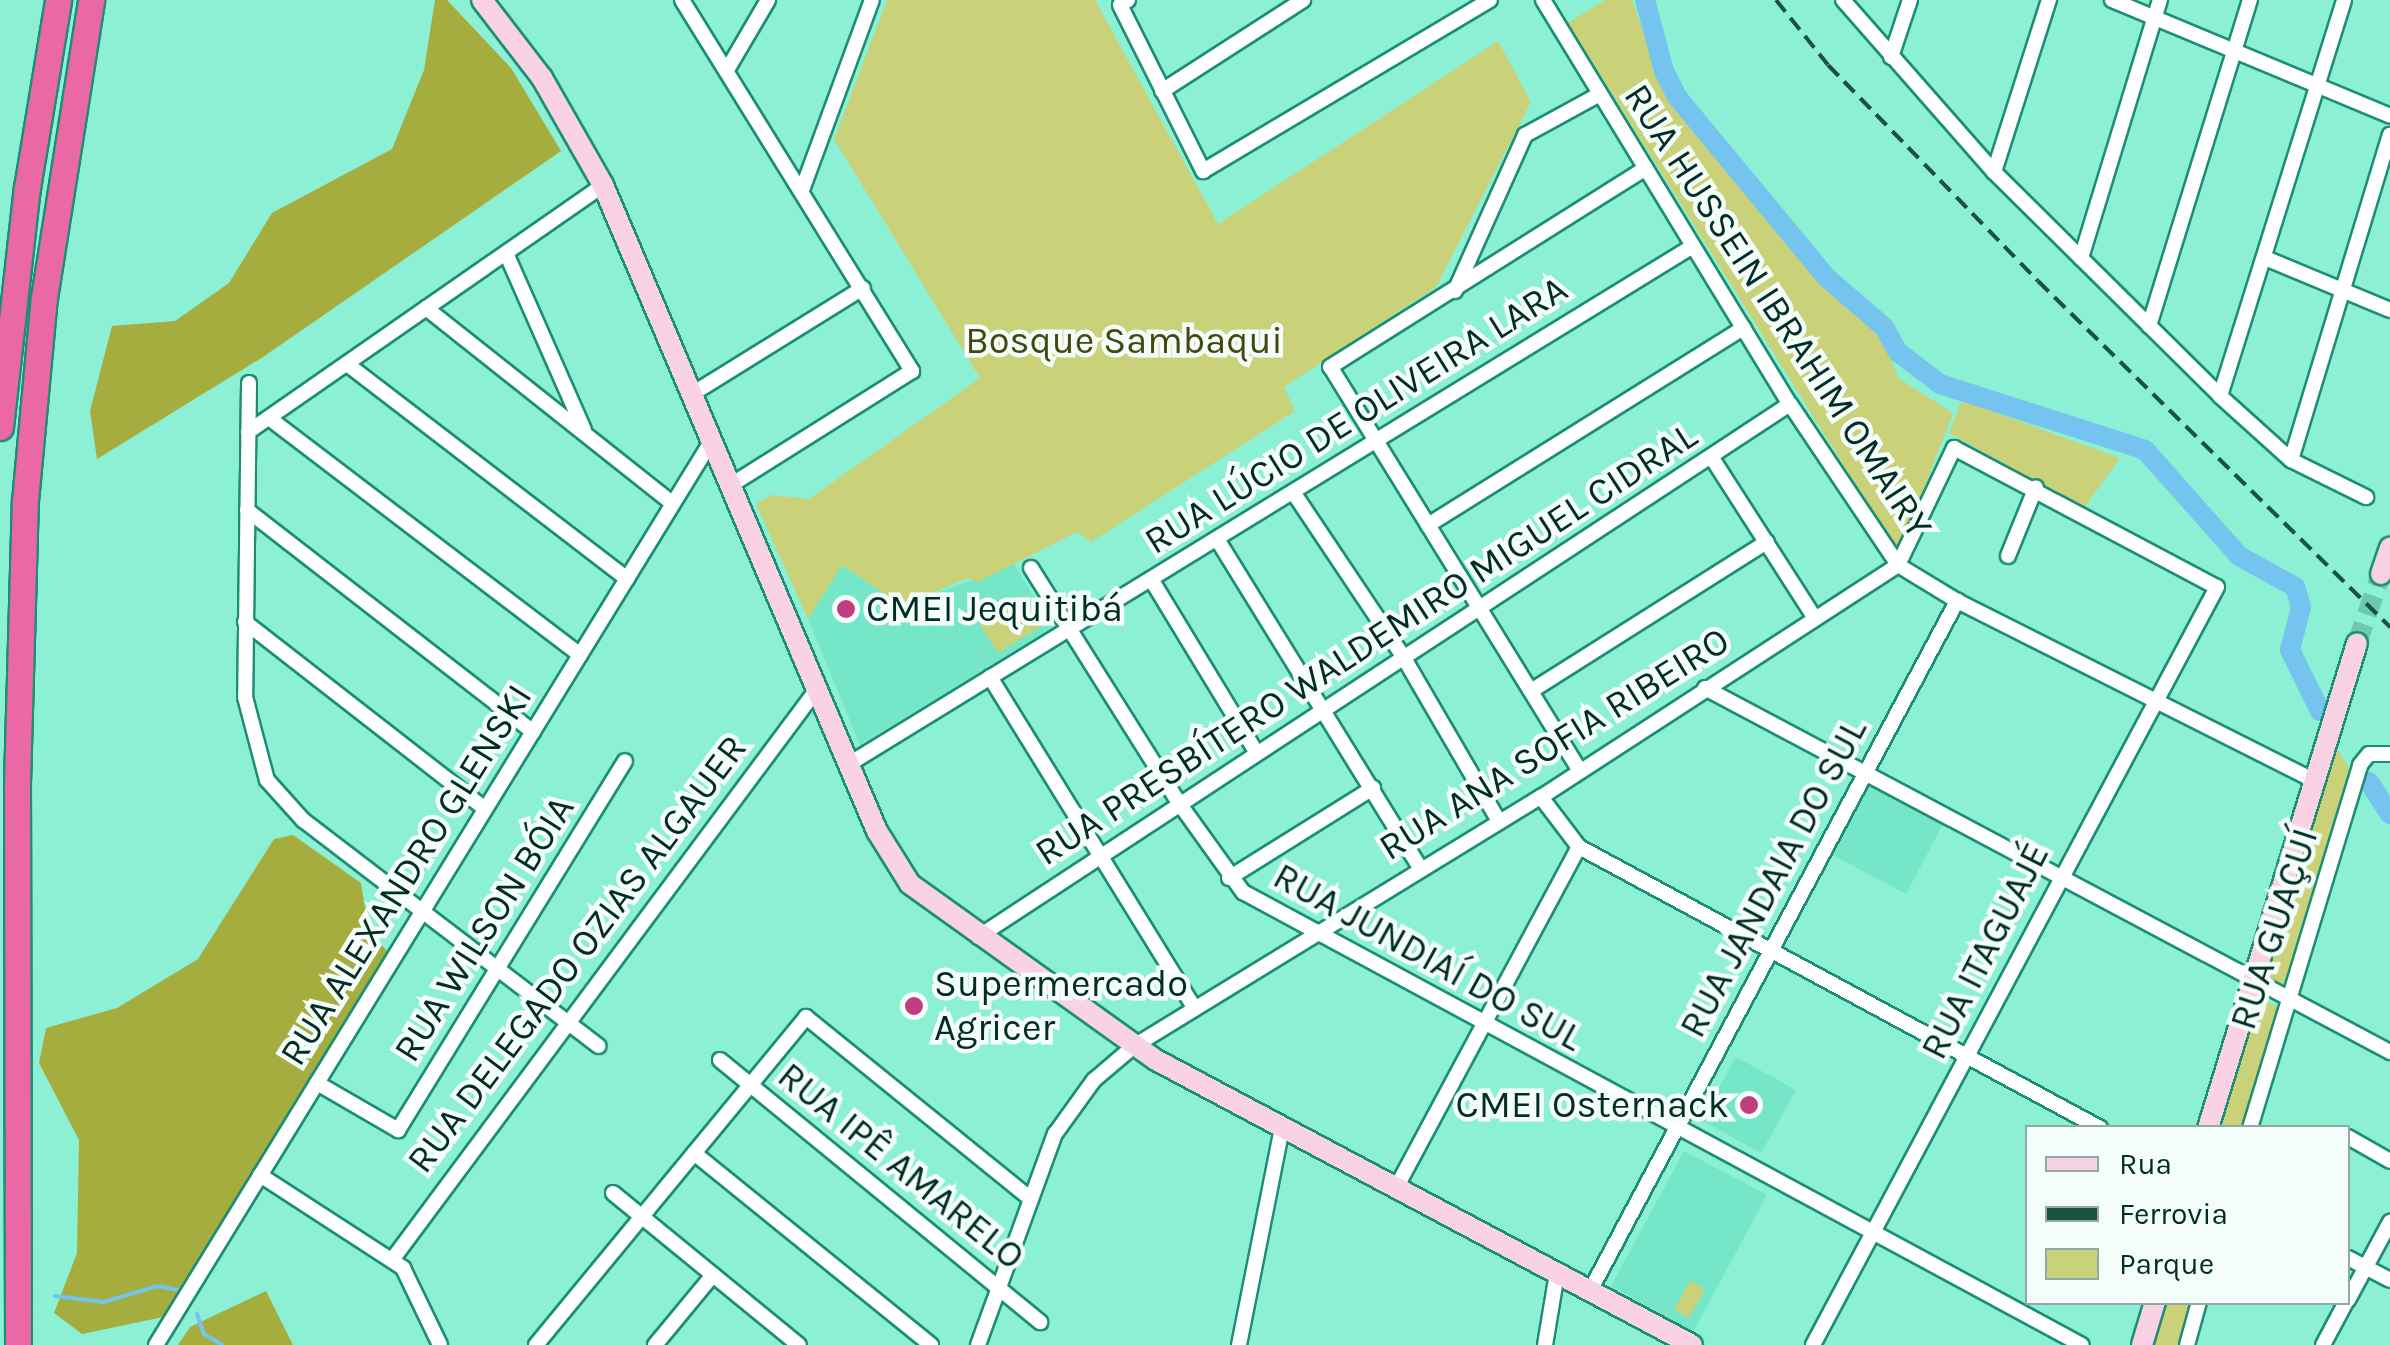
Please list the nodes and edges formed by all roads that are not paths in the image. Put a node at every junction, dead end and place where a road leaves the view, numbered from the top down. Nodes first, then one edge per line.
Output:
1 (58, 0) edge
2 (91, 0) edge
3 (482, 0) edge
4 (682, 0) edge
5 (768, 0) edge
6 (872, 0) edge
7 (1303, 0) edge
8 (1490, 0) edge
9 (1543, 0) edge
10 (1843, 0) edge
11 (1910, 0) edge
12 (2049, 0) edge
13 (2112, 0) edge
14 (2160, 0) edge
15 (2250, 0) edge
16 (2344, 0) edge
17 (1124, 3) edge
18 (2155, 18) junction
19 (2234, 51) junction
20 (1890, 57) junction
21 (728, 70) junction
22 (2320, 86) junction
23 (1162, 91) junction
24 (1600, 94) junction
25 (2390, 116) edge
26 (2390, 136) edge
27 (1646, 168) junction
28 (1994, 172) junction
29 (603, 185) junction
30 (802, 190) junction
31 (1694, 246) junction
32 (506, 253) junction
33 (2080, 258) junction
34 (2264, 258) junction
35 (863, 288) junction
36 (2342, 290) junction
37 (1454, 291) junction
38 (426, 308) junction
39 (2390, 310) edge
40 (2149, 326) junction
41 (1743, 328) junction
42 (347, 364) junction
43 (249, 383) dead end
44 (692, 394) junction
45 (2220, 396) junction
46 (1790, 404) junction
47 (269, 418) junction
48 (0, 426) edge
49 (248, 432) junction
50 (586, 435) junction
51 (712, 440) junction
52 (1374, 442) junction
53 (1712, 458) junction
54 (2291, 460) junction
55 (731, 485) junction
56 (2036, 486) junction
57 (1293, 492) junction
58 (2366, 497) dead end
59 (672, 504) junction
60 (247, 510) junction
61 (1428, 525) junction
62 (1217, 538) junction
63 (1767, 542) junction
64 (2390, 548) edge
65 (2008, 556) dead end
66 (1898, 565) junction
67 (1031, 568) dead end
68 (2381, 574) dead end
69 (626, 579) junction
70 (1151, 579) junction
71 (1956, 601) junction
72 (1480, 609) junction
73 (1814, 617) junction
74 (245, 622) junction
75 (1070, 628) junction
76 (2363, 645) tunnel mouth
77 (580, 655) junction
78 (1404, 658) junction
79 (990, 678) junction
80 (1705, 688) junction
81 (817, 689) junction
82 (1531, 691) junction
83 (2155, 700) junction
84 (1326, 709) junction
85 (533, 732) junction
86 (1257, 753) junction
87 (2390, 754) edge
88 (625, 761) dead end
89 (849, 764) junction
90 (1580, 771) junction
91 (1865, 773) junction
92 (2315, 781) junction
93 (1373, 788) junction
94 (1541, 798) junction
95 (1178, 803) junction
96 (485, 810) junction
97 (1499, 821) junction
98 (1579, 847) junction
99 (1098, 857) junction
100 (1420, 868) junction
101 (2060, 876) junction
102 (1229, 878) junction
103 (422, 911) junction
104 (1318, 930) junction
105 (978, 937) junction
106 (1772, 951) junction
107 (498, 968) junction
108 (2255, 977) junction
109 (2288, 996) junction
110 (1194, 1008) junction
111 (566, 1020) junction
112 (1485, 1028) junction
113 (599, 1046) dead end
114 (1134, 1046) junction
115 (2390, 1052) edge
116 (1968, 1056) junction
117 (720, 1060) dead end
118 (317, 1083) junction
119 (750, 1084) junction
120 (2094, 1125) edge
121 (2209, 1125) edge
122 (2251, 1125) edge
123 (1282, 1128) junction
124 (1676, 1130) junction
125 (2350, 1138) edge
126 (694, 1153) junction
127 (2390, 1161) edge
128 (260, 1175) junction
129 (1396, 1188) junction
130 (613, 1194) dead end
131 (1032, 1199) junction
132 (642, 1217) junction
133 (2390, 1222) edge
134 (1871, 1234) junction
135 (2350, 1259) edge
136 (392, 1260) junction
137 (2366, 1268) junction
138 (1556, 1273) junction
139 (713, 1274) junction
140 (2390, 1280) edge
141 (999, 1288) junction
142 (1590, 1290) junction
143 (2350, 1296) edge
144 (2154, 1305) edge
145 (2198, 1305) edge
146 (2345, 1305) edge
147 (1040, 1322) dead end
148 (782, 1331) junction
149 (18, 1345) edge
150 (156, 1345) edge
151 (440, 1345) edge
152 (536, 1345) edge
153 (655, 1345) edge
154 (770, 1345) edge
155 (800, 1345) edge
156 (931, 1345) edge
157 (978, 1345) edge
158 (1239, 1345) edge
159 (1546, 1345) edge
160 (1692, 1345) edge
161 (1813, 1345) edge
162 (2082, 1345) edge
163 (2142, 1345) edge
164 (2186, 1345) edge
165 (2323, 1345) edge

1 - 48 highway
2 - 149 highway
3 - 29 main road
4 - 21 street
5 - 21 street
6 - 30 street
7 - 23 street
8 - 23 street
9 - 24 street, RUA HUSSEIN IBRAHIM OMAIRY
10 - 20 street
11 - 20 street
12 - 28 street
13 - 18 street
14 - 18 street
15 - 19 street
16 - 22 street
17 - 23 street
18 - 19 street
18 - 33 street
19 - 22 street
19 - 40 street
20 - 28 street
21 - 30 street
22 - 25 street
22 - 34 street
24 - 27 street, RUA HUSSEIN IBRAHIM OMAIRY
24 - 37 street
26 - 36 street
27 - 31 street, RUA HUSSEIN IBRAHIM OMAIRY
27 - 37 street
28 - 33 street
29 - 32 street
29 - 44 main road
30 - 35 street
31 - 41 street, RUA HUSSEIN IBRAHIM OMAIRY
31 - 52 street, RUA LÚCIO DE OLIVEIRA LARA
32 - 38 street
32 - 50 street
33 - 40 street
34 - 36 street
34 - 45 street
35 - 44 street
35 - 55 street
36 - 39 street
36 - 54 street
37 - 52 street
38 - 42 street
38 - 50 street
40 - 45 street
41 - 46 street, RUA HUSSEIN IBRAHIM OMAIRY
41 - 61 street
42 - 47 street
42 - 69 street
43 - 49 street
44 - 51 main road
45 - 54 street
46 - 53 street, RUA PRESBÍTERO WALDEMIRO MIGUEL CIDRAL
46 - 66 street, RUA HUSSEIN IBRAHIM OMAIRY
47 - 49 street
47 - 77 street
49 - 60 street
50 - 59 street
51 - 55 main road
51 - 59 street, RUA ALEXANDRO GLENSKI
52 - 57 street, RUA LÚCIO DE OLIVEIRA LARA
52 - 61 street
53 - 63 street
53 - 72 street, RUA PRESBÍTERO WALDEMIRO MIGUEL CIDRAL
54 - 58 street
55 - 81 main road
56 - 65 street
56 - 66 street
56 - 83 street, RUA ITAGUAJÉ
57 - 62 street, RUA LÚCIO DE OLIVEIRA LARA
57 - 78 street
59 - 69 street, RUA ALEXANDRO GLENSKI
60 - 74 street
60 - 85 street
61 - 72 street
62 - 70 street, RUA LÚCIO DE OLIVEIRA LARA
62 - 84 street
63 - 73 street
63 - 82 street
64 - 68 main road
66 - 71 street, RUA HUSSEIN IBRAHIM OMAIRY
66 - 73 street, RUA ANA SOFIA RIBEIRO
67 - 75 street, RUA JUNDIAÍ DO SUL
69 - 77 street, RUA ALEXANDRO GLENSKI
70 - 75 street, RUA LÚCIO DE OLIVEIRA LARA
70 - 86 street
71 - 83 street, RUA HUSSEIN IBRAHIM OMAIRY
71 - 91 street, RUA JANDAIA DO SUL
72 - 78 street, RUA PRESBÍTERO WALDEMIRO MIGUEL CIDRAL
72 - 82 street
73 - 80 street, RUA ANA SOFIA RIBEIRO
74 - 96 street
74 - 103 street
75 - 79 street, RUA LÚCIO DE OLIVEIRA LARA
75 - 95 street, RUA JUNDIAÍ DO SUL
76 - 92 main road, RUA GUAÇUÍ
77 - 85 street, RUA ALEXANDRO GLENSKI
78 - 84 street, RUA PRESBÍTERO WALDEMIRO MIGUEL CIDRAL
78 - 97 street
79 - 89 street, RUA LÚCIO DE OLIVEIRA LARA
79 - 99 street
80 - 90 street, RUA ANA SOFIA RIBEIRO
80 - 91 street
81 - 89 main road
81 - 111 street, RUA DELEGADO OZIAS ALGAUER
82 - 90 street
83 - 92 street, RUA HUSSEIN IBRAHIM OMAIRY
83 - 101 street, RUA ITAGUAJÉ
84 - 86 street, RUA PRESBÍTERO WALDEMIRO MIGUEL CIDRAL
84 - 93 street
85 - 96 street, RUA ALEXANDRO GLENSKI
86 - 95 street, RUA PRESBÍTERO WALDEMIRO MIGUEL CIDRAL
87 - 109 street, RUA GUAÇUÍ
88 - 107 street, RUA WILSON BÓIA
89 - 105 main road
90 - 94 street, RUA ANA SOFIA RIBEIRO
91 - 101 street
91 - 106 street, RUA JANDAIA DO SUL
92 - 108 main road, RUA GUAÇUÍ
93 - 100 street
93 - 102 street
94 - 97 street, RUA ANA SOFIA RIBEIRO
94 - 98 street
95 - 99 street, RUA PRESBÍTERO WALDEMIRO MIGUEL CIDRAL
95 - 102 street, RUA JUNDIAÍ DO SUL
96 - 103 street, RUA ALEXANDRO GLENSKI
97 - 100 street, RUA ANA SOFIA RIBEIRO
98 - 106 street
98 - 112 street
99 - 105 street, RUA PRESBÍTERO WALDEMIRO MIGUEL CIDRAL
99 - 110 street
100 - 104 street, RUA ANA SOFIA RIBEIRO
101 - 108 street
101 - 116 street, RUA ITAGUAJÉ
102 - 104 street, RUA JUNDIAÍ DO SUL
103 - 107 street
103 - 118 street, RUA ALEXANDRO GLENSKI
104 - 110 street, RUA ANA SOFIA RIBEIRO
104 - 112 street, RUA JUNDIAÍ DO SUL
105 - 114 main road
106 - 116 street
106 - 124 street, RUA JANDAIA DO SUL
107 - 111 street
107 - 118 street, RUA WILSON BÓIA
108 - 109 street
108 - 121 main road, RUA GUAÇUÍ
109 - 115 street
109 - 122 street, RUA GUAÇUÍ
110 - 114 street, RUA ANA SOFIA RIBEIRO
111 - 113 street
111 - 136 street, RUA DELEGADO OZIAS ALGAUER
112 - 124 street, RUA JUNDIAÍ DO SUL
112 - 129 street
114 - 123 main road
114 - 131 street, RUA ANA SOFIA RIBEIRO
116 - 120 street
116 - 134 street, RUA ITAGUAJÉ
117 - 119 street, RUA IPÊ AMARELO
118 - 128 street, RUA ALEXANDRO GLENSKI
119 - 126 street
119 - 131 street
119 - 141 street, RUA IPÊ AMARELO
123 - 129 main road
123 - 158 street
124 - 134 street, RUA JUNDIAÍ DO SUL
124 - 142 street, RUA JANDAIA DO SUL
125 - 127 street
126 - 132 street
126 - 156 street
128 - 136 street
128 - 150 street, RUA ALEXANDRO GLENSKI
129 - 138 main road
130 - 132 street
131 - 141 street, RUA ANA SOFIA RIBEIRO
132 - 139 street
132 - 152 street
133 - 137 street
134 - 161 street, RUA ITAGUAJÉ
134 - 162 street, RUA JUNDIAÍ DO SUL
135 - 137 street
136 - 151 street
137 - 140 street
137 - 143 street
138 - 142 main road
138 - 159 street
139 - 148 street
139 - 153 street
141 - 147 street, RUA IPÊ AMARELO
141 - 157 street, RUA ANA SOFIA RIBEIRO
142 - 160 main road
144 - 163 main road
145 - 164 street
146 - 165 street
148 - 154 street
148 - 155 street

